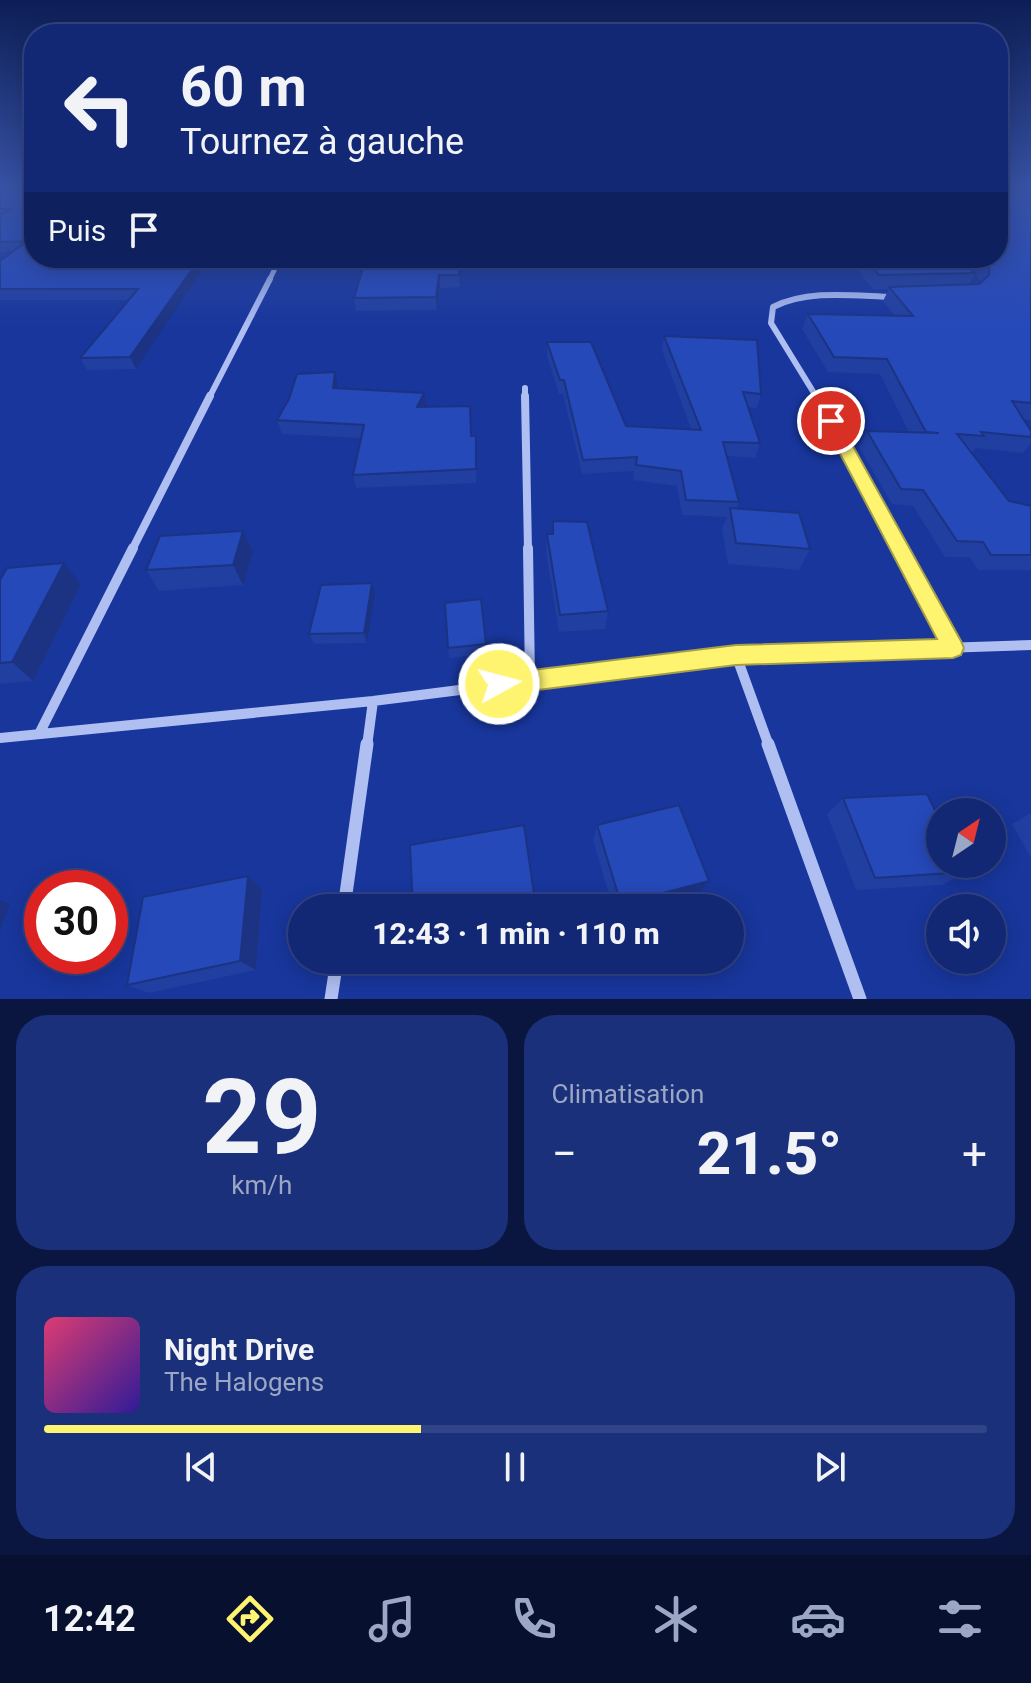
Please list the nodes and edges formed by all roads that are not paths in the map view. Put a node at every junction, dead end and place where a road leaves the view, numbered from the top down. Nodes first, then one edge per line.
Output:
1 (275, 268) edge
2 (900, 297) edge
3 (525, 388) dead end
4 (1031, 645) edge
5 (953, 648) junction
6 (736, 655) junction
7 (530, 680) junction
8 (373, 701) junction
9 (39, 734) junction
10 (0, 738) edge
11 (346, 894) edge
12 (335, 974) edge
13 (331, 999) edge
14 (860, 999) edge

1 - 9 street
2 - 5 street
3 - 7 street
4 - 5 street
5 - 6 street
6 - 7 street
6 - 14 street
7 - 8 street
8 - 9 street
8 - 11 street
9 - 10 street
12 - 13 street

